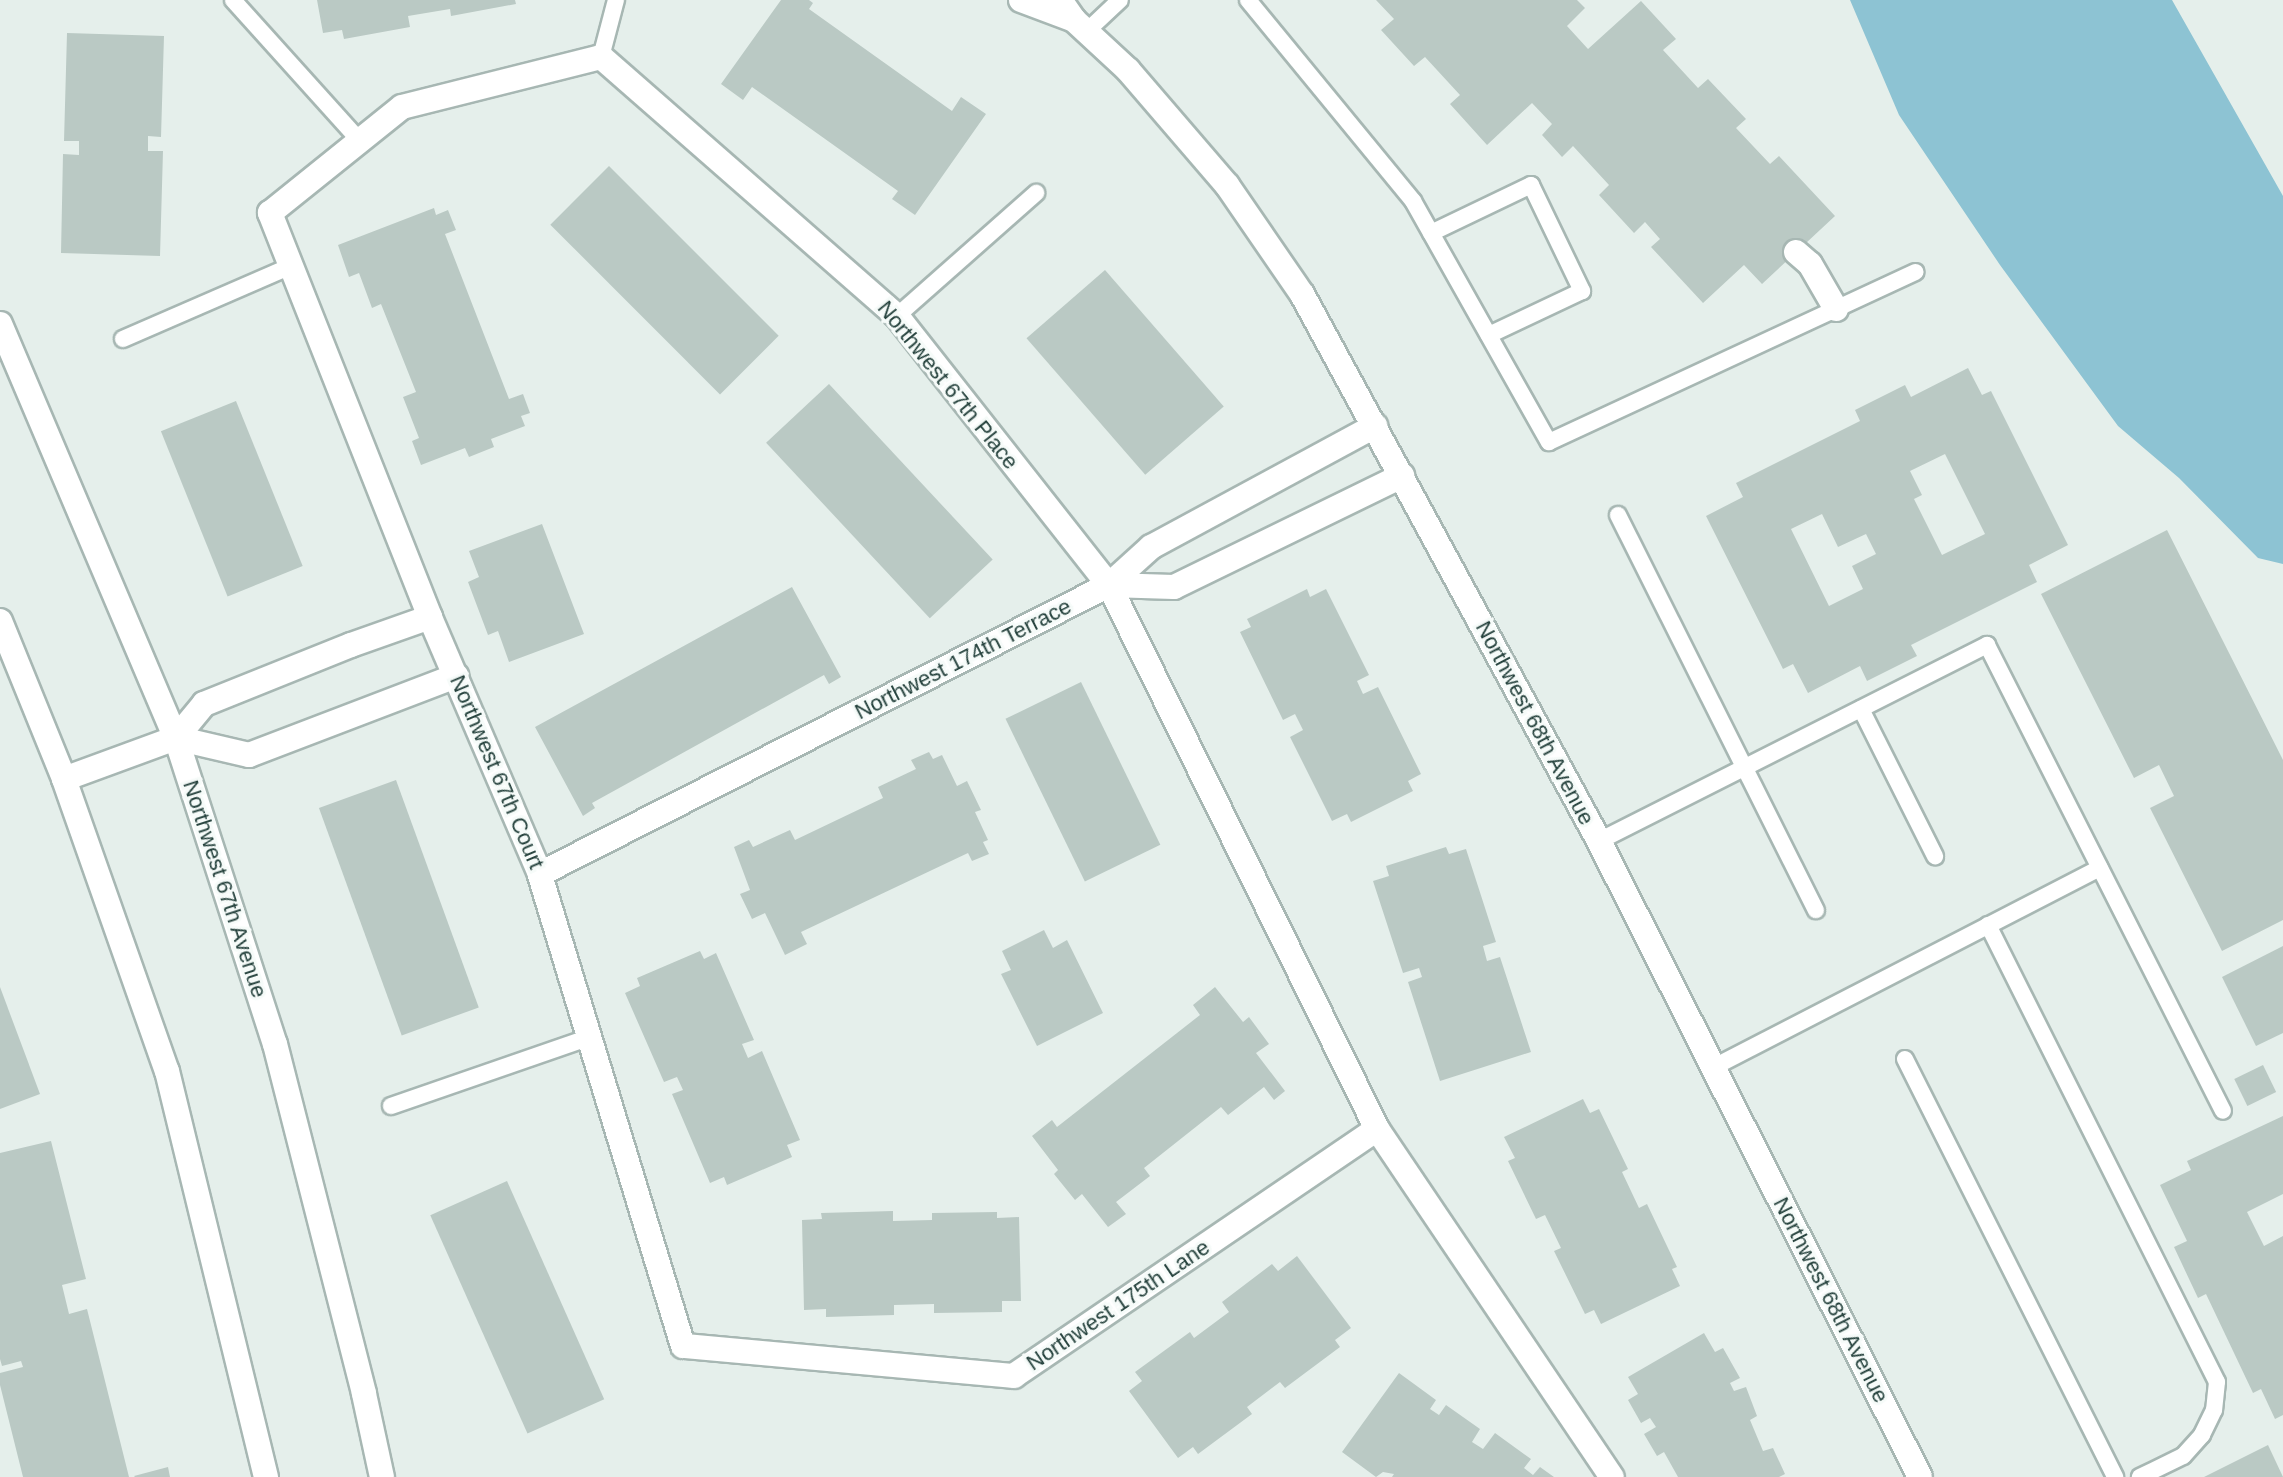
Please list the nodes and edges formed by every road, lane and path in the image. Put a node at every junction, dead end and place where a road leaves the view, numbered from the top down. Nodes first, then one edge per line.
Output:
1 (233, 0) edge
2 (616, 0) edge
3 (1021, 0) edge
4 (1060, 0) edge
5 (1120, 0) edge
6 (1248, 0) edge
7 (1080, 26) junction
8 (601, 57) junction
9 (360, 141) junction
10 (1036, 193) dead end
11 (1431, 233) junction
12 (1796, 252) dead end
13 (291, 266) junction
14 (1915, 272) dead end
15 (1836, 309) junction
16 (897, 316) junction
17 (0, 324) edge
18 (1489, 335) junction
19 (123, 339) dead end
20 (1375, 426) junction
21 (1402, 476) junction
22 (1618, 515) dead end
23 (1109, 585) junction
24 (430, 617) junction
25 (0, 621) edge
26 (456, 676) junction
27 (1861, 709) junction
28 (176, 738) junction
29 (1745, 767) junction
30 (64, 779) junction
31 (1599, 841) junction
32 (1935, 856) dead end
33 (2100, 868) junction
34 (540, 874) junction
35 (1816, 910) dead end
36 (1988, 925) junction
37 (590, 1037) junction
38 (1905, 1059) dead end
39 (1714, 1067) junction
40 (391, 1106) dead end
41 (2223, 1111) dead end
42 (1377, 1129) junction
43 (683, 1346) joint
44 (266, 1477) edge
45 (382, 1477) edge
46 (1612, 1477) edge
47 (1920, 1477) edge
48 (2115, 1477) edge
49 (2140, 1477) edge

1 - 9 lane
2 - 8 lane
3 - 7 street
4 - 7 street
5 - 7 lane
6 - 11 lane
7 - 20 street, Northwest 68th Avenue
8 - 9 street
8 - 16 street, Northwest 67th Place
9 - 13 street, Northwest 67th Court
10 - 16 lane
11 - 18 lane
11 - 18 lane
12 - 15 street
13 - 19 lane
13 - 24 street, Northwest 67th Court
14 - 15 lane
15 - 18 lane
16 - 23 street, Northwest 67th Place
17 - 28 street, Northwest 67th Avenue
20 - 21 street, Northwest 68th Avenue
20 - 23 street, Northwest 174th Terrace
21 - 23 street
21 - 31 street, Northwest 68th Avenue
22 - 29 lane
23 - 34 street, Northwest 174th Terrace
23 - 42 street, Northwest 67th Place
24 - 26 street, Northwest 67th Court
24 - 28 street
25 - 30 street
26 - 28 street
26 - 34 street, Northwest 67th Court
27 - 29 lane
27 - 32 lane
27 - 33 lane
28 - 30 street
28 - 45 street, Northwest 67th Avenue
29 - 31 lane
29 - 35 lane
30 - 44 street
31 - 39 street, Northwest 68th Avenue
33 - 36 lane
33 - 41 lane
34 - 37 street, Northwest 67th Court
36 - 39 lane
36 - 49 lane
37 - 40 lane
37 - 43 street, Northwest 67th Court
38 - 48 lane
39 - 47 street, Northwest 68th Avenue
42 - 43 street, Northwest 175th Lane
42 - 46 street

